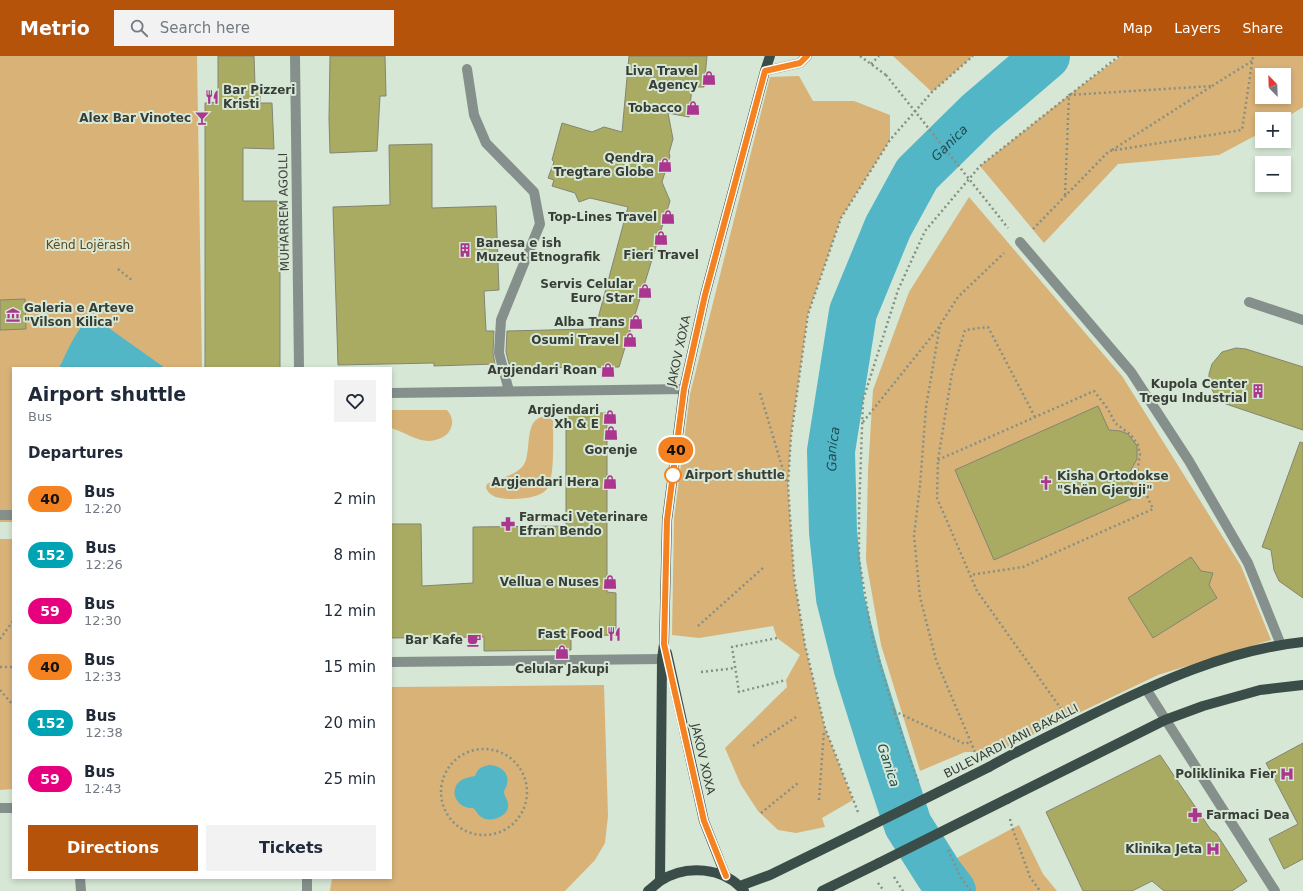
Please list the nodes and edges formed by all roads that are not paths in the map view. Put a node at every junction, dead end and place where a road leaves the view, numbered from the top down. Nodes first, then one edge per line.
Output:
1 (295, 56) edge
2 (770, 56) edge
3 (807, 56) edge
4 (467, 69) dead end
5 (765, 71) junction
6 (1020, 242) road end
7 (1249, 302) dead end
8 (1303, 320) edge
9 (299, 367) edge
10 (684, 389) junction
11 (509, 391) junction
12 (392, 393) edge
13 (12, 515) edge
14 (0, 516) edge
15 (1303, 642) edge
16 (664, 644) junction
17 (1281, 645) junction
18 (662, 659) junction
19 (392, 662) edge
20 (1303, 685) edge
21 (1146, 689) junction
22 (1166, 720) junction
23 (0, 808) edge
24 (12, 808) edge
25 (726, 876) junction
26 (80, 879) edge
27 (307, 879) edge
28 (660, 881) junction
29 (742, 889) edge
30 (81, 891) edge
31 (307, 891) edge
32 (648, 891) edge
33 (822, 891) edge
34 (1275, 891) edge

1 - 9 street, MUHARREM AGOLLI
2 - 5 main road, JAKOV XOXA
3 - 5 street
4 - 11 street
5 - 10 main road, JAKOV XOXA
6 - 17 street
7 - 8 street
10 - 11 street
10 - 16 main road, JAKOV XOXA
11 - 12 street
13 - 14 street
15 - 17 main road, BULEVARDI JANI BAKALLI
16 - 18 main road, JAKOV XOXA
16 - 25 main road, JAKOV XOXA
17 - 21 main road, BULEVARDI JANI BAKALLI
18 - 19 street
18 - 28 main road, JAKOV XOXA
20 - 22 main road
21 - 22 street
21 - 29 main road, BULEVARDI JANI BAKALLI, bridge
22 - 33 main road, bridge
22 - 34 street
23 - 24 street
25 - 28 main road
25 - 29 main road
26 - 30 street
27 - 31 street
28 - 32 main road

